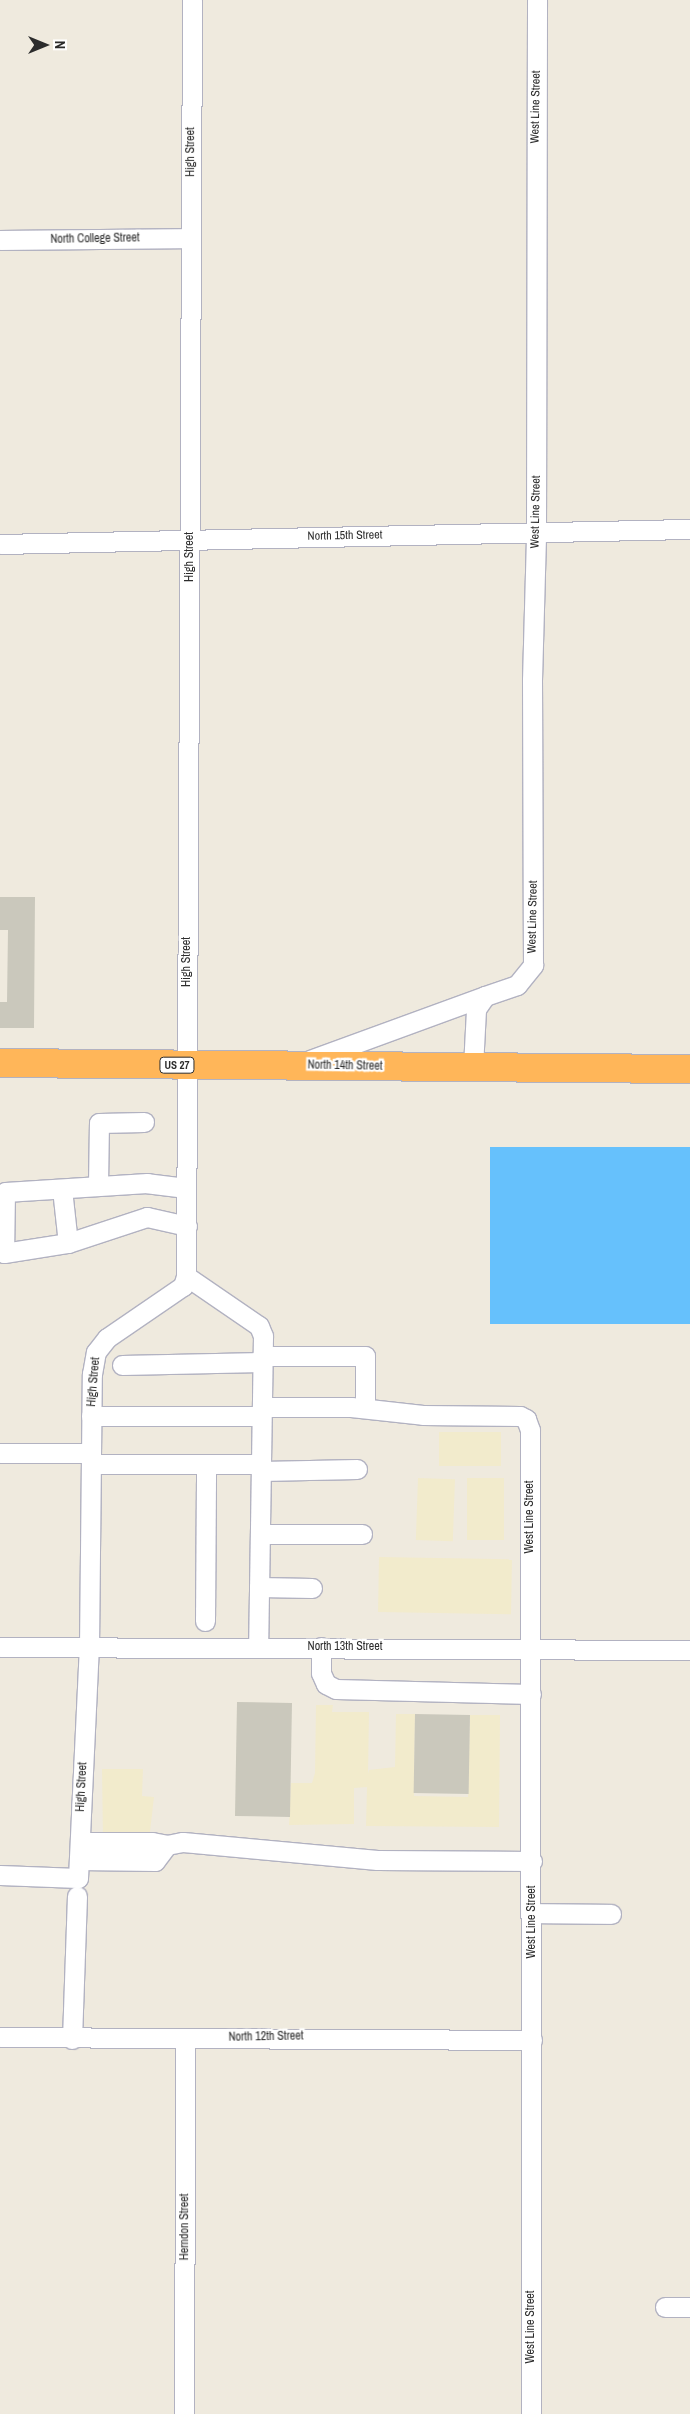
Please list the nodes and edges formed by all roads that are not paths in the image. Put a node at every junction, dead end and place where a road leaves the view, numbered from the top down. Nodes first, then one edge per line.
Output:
1 (192, 0) edge
2 (537, 0) edge
3 (190, 238) junction
4 (0, 240) edge
5 (690, 529) edge
6 (536, 533) junction
7 (190, 539) junction
8 (0, 544) edge
9 (485, 996) junction
10 (0, 1063) edge
11 (187, 1065) junction
12 (296, 1066) junction
13 (473, 1068) junction
14 (690, 1069) edge
15 (144, 1122) dead end
16 (98, 1186) junction
17 (186, 1188) junction
18 (62, 1189) junction
19 (187, 1226) junction
20 (68, 1242) junction
21 (186, 1276) junction
22 (262, 1359) junction
23 (122, 1365) dead end
24 (365, 1408) junction
25 (261, 1411) junction
26 (91, 1416) junction
27 (0, 1453) edge
28 (91, 1458) junction
29 (206, 1464) junction
30 (261, 1467) junction
31 (357, 1469) dead end
32 (260, 1534) junction
33 (362, 1534) dead end
34 (259, 1587) junction
35 (312, 1588) dead end
36 (205, 1621) dead end
37 (0, 1646) edge
38 (89, 1647) junction
39 (258, 1647) junction
40 (321, 1647) junction
41 (530, 1648) junction
42 (690, 1650) edge
43 (531, 1694) junction
44 (532, 1861) junction
45 (79, 1869) junction
46 (0, 1875) edge
47 (532, 1913) junction
48 (610, 1914) dead end
49 (0, 2037) edge
50 (72, 2038) junction
51 (185, 2039) junction
52 (532, 2040) junction
53 (665, 2307) dead end
54 (690, 2307) edge
55 (184, 2414) edge
56 (531, 2414) edge

1 - 3 street, High Street
2 - 6 street, West Line Street
3 - 4 street, North College Street
3 - 7 street, High Street
5 - 6 street, North 15th Street
6 - 7 street, North 15th Street
6 - 9 street, West Line Street
7 - 8 street, North 15th Street
7 - 11 street, High Street
9 - 12 street, West Line Street
9 - 13 street
10 - 11 highway, North 14th Street / US 27
11 - 12 highway, North 14th Street / US 27
11 - 17 street, High Street
12 - 13 highway, North 14th Street / US 27
13 - 14 highway, North 14th Street / US 27
15 - 16 street
16 - 17 street
16 - 18 street
17 - 19 street, High Street
18 - 20 street
18 - 20 street
19 - 20 street
19 - 21 street, High Street
21 - 22 street
21 - 26 street, High Street
22 - 23 street
22 - 24 street
22 - 25 street
24 - 25 street
24 - 41 street, West Line Street
25 - 26 street
25 - 30 street
26 - 28 street, High Street
27 - 28 street
28 - 29 street
28 - 38 street, High Street
29 - 30 street
29 - 36 street
30 - 31 street
30 - 32 street
32 - 33 street
32 - 34 street
34 - 35 street
34 - 39 street
37 - 38 street, North 13th Street
38 - 39 street, North 13th Street
38 - 45 street, High Street
39 - 40 street, North 13th Street
40 - 41 street, North 13th Street
40 - 43 street
41 - 42 street, North 13th Street
41 - 43 street, West Line Street
43 - 44 street, West Line Street
44 - 45 street
44 - 47 street, West Line Street
45 - 46 street
45 - 50 street, High Street
47 - 48 street
47 - 52 street, West Line Street
49 - 50 street, North 12th Street
50 - 51 street, North 12th Street
51 - 52 street, North 12th Street
51 - 55 street, Herndon Street
52 - 56 street, West Line Street
53 - 54 street

